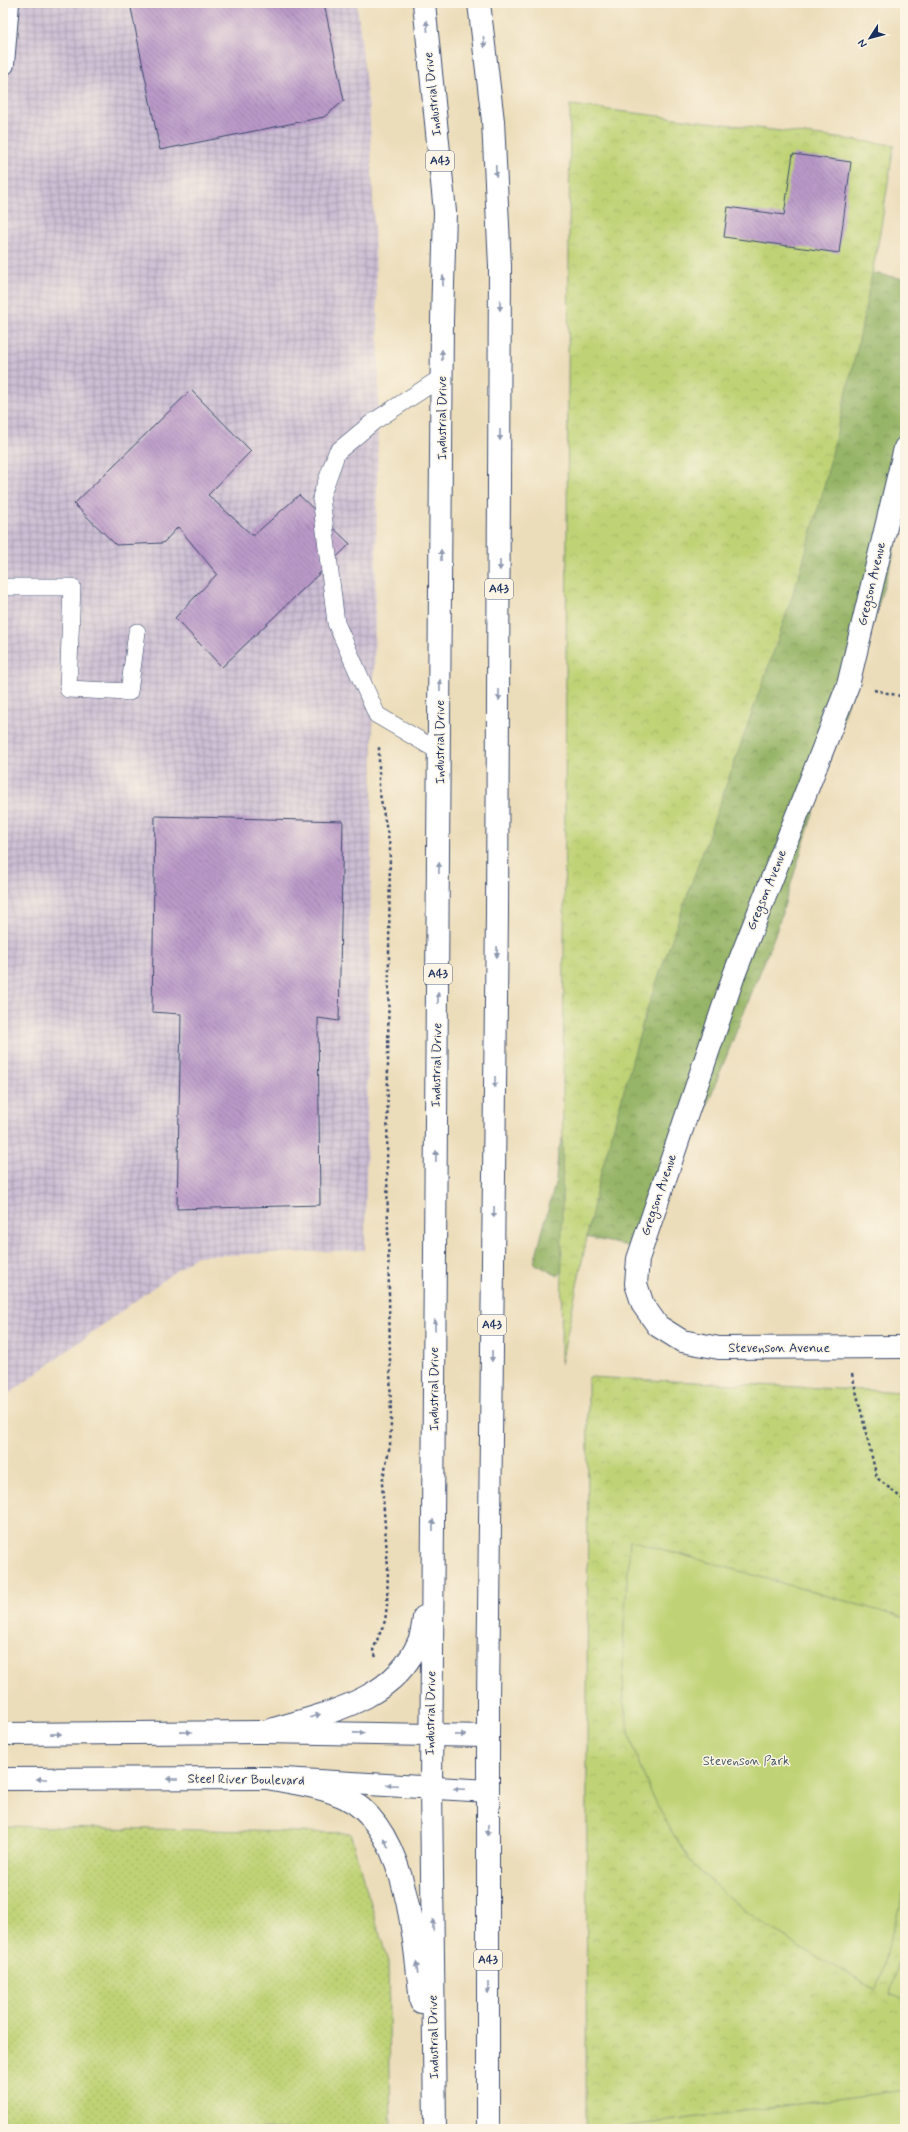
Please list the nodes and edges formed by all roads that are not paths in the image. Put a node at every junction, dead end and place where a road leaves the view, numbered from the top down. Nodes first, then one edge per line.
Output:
1 (8, 3) edge
2 (424, 3) edge
3 (479, 3) edge
4 (3, 64) edge
5 (442, 377) junction
6 (905, 448) edge
7 (3, 587) edge
8 (136, 632) dead end
9 (440, 752) junction
10 (658, 1326) joint
11 (905, 1347) edge
12 (433, 1564) junction
13 (264, 1732) junction
14 (3, 1734) edge
15 (431, 1734) junction
16 (488, 1736) junction
17 (267, 1778) junction
18 (3, 1780) edge
19 (431, 1787) junction
20 (488, 1790) junction
21 (434, 2124) edge
22 (488, 2129) edge

1 - 4 main road
5 -> 2 main road, Industrial Drive / A43
3 -> 16 main road, A43
9 -> 5 main road, Industrial Drive / A43
5 - 9 lane
6 - 10 main road, Gregson Avenue
7 - 8 lane
12 -> 9 main road, Industrial Drive / A43
10 - 11 main road, Stevenson Avenue
13 -> 12 main road
12 - 15 main road, Industrial Drive / A43
14 -> 13 main road
13 -> 15 main road
15 -> 16 main road
15 - 19 main road, Industrial Drive / A43
16 - 20 main road, A43
17 -> 18 main road, Steel River Boulevard
19 -> 17 main road, Steel River Boulevard
21 -> 17 main road
20 -> 19 main road, Steel River Boulevard
21 -> 19 main road, Industrial Drive / A43
20 -> 22 main road, A43

